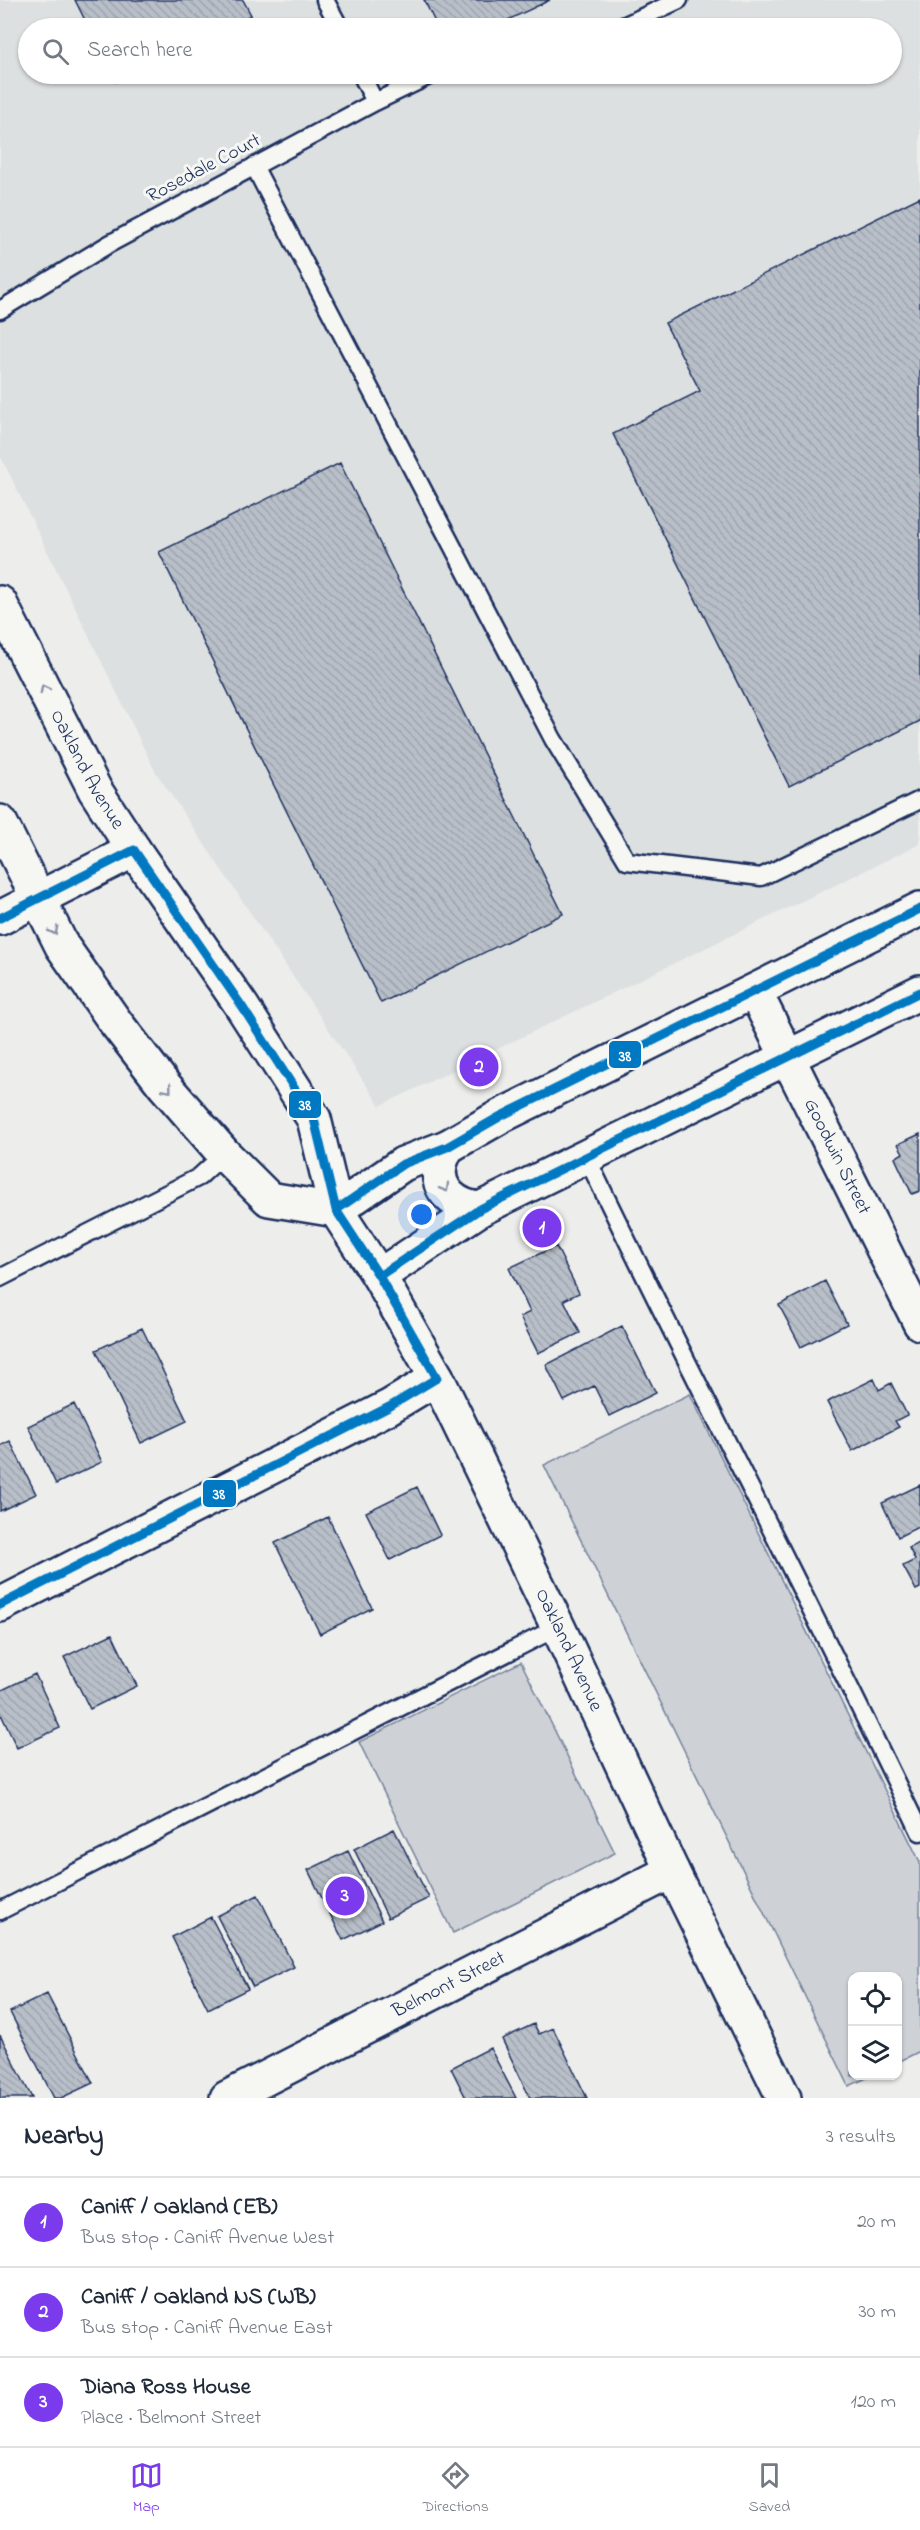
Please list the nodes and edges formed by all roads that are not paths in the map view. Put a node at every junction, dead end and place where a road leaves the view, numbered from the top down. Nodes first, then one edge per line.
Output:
1 (325, 0) edge
2 (679, 0) edge
3 (335, 18) edge
4 (640, 18) edge
5 (367, 84) edge
6 (412, 84) edge
7 (375, 102) junction
8 (254, 166) junction
9 (0, 310) edge
10 (0, 603) edge
11 (920, 800) edge
12 (0, 822) edge
13 (134, 850) junction
14 (38, 899) junction
15 (920, 909) edge
16 (0, 918) edge
17 (755, 992) junction
18 (920, 992) edge
19 (789, 1058) junction
20 (447, 1147) junction
21 (224, 1154) junction
22 (586, 1156) junction
23 (480, 1209) junction
24 (336, 1210) junction
25 (379, 1276) junction
26 (0, 1278) edge
27 (920, 1323) edge
28 (437, 1378) junction
29 (0, 1605) edge
30 (558, 1627) junction
31 (920, 1832) edge
32 (672, 1871) junction
33 (0, 1911) edge
34 (227, 2098) edge
35 (784, 2098) edge

1 - 3 lane
2 - 4 lane
5 - 7 lane
6 - 7 lane, Rosedale Court
7 - 8 lane, Rosedale Court
8 - 9 lane, Rosedale Court
8 - 11 lane
13 -> 10 street, Oakland Avenue
12 - 14 street
13 - 14 street
13 - 24 street, Oakland Avenue
14 - 16 street
14 -> 21 street
15 - 17 street
17 - 19 street, Goodwin Street
17 - 20 street
18 - 19 street
19 - 22 street
19 - 27 street, Goodwin Street
20 -> 23 street
20 - 24 street
21 - 24 street
21 - 26 lane
22 - 23 street
22 - 31 lane
23 - 25 street
24 - 25 street, Oakland Avenue
25 - 28 street, Oakland Avenue
28 - 29 street
28 - 30 street, Oakland Avenue
30 - 32 street, Oakland Avenue
30 - 33 lane
32 - 34 street, Belmont Street
32 - 35 street, Oakland Avenue

